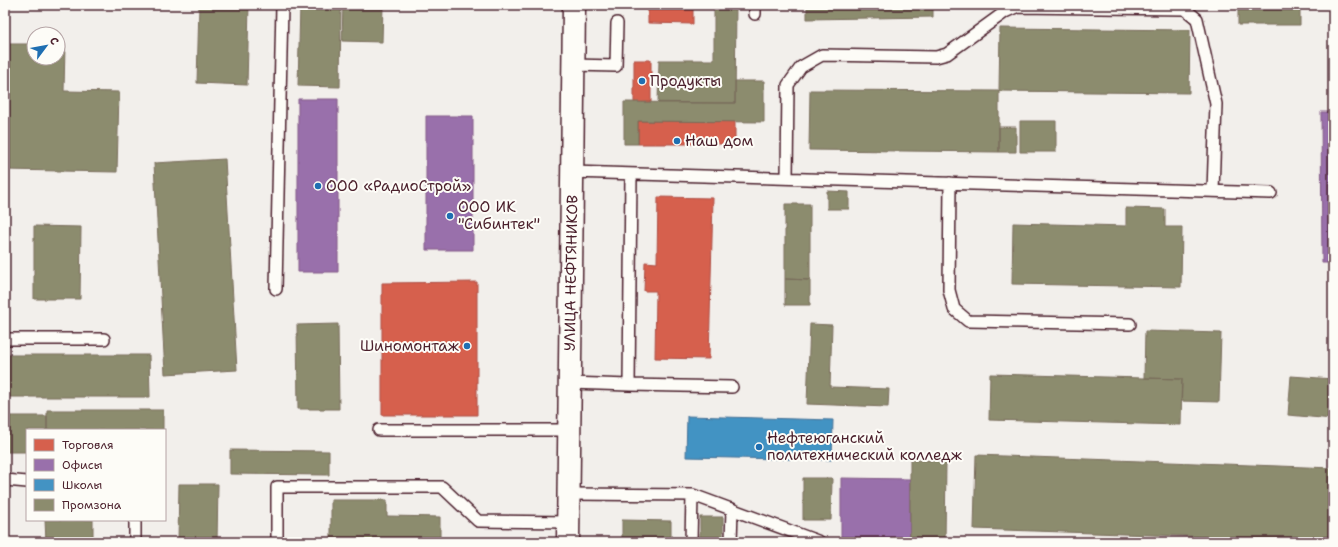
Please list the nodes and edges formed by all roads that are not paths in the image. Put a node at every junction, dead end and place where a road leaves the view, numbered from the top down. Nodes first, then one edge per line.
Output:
1 (282, 5) edge
2 (574, 5) edge
3 (617, 23) dead end
4 (573, 65) junction
5 (572, 172) junction
6 (631, 174) junction
7 (787, 178) junction
8 (950, 183) junction
9 (1213, 192) junction
10 (1271, 194) dead end
11 (276, 289) dead end
12 (1130, 324) dead end
13 (5, 339) edge
14 (104, 339) dead end
15 (570, 383) junction
16 (629, 385) junction
17 (732, 387) dead end
18 (379, 430) dead end
19 (569, 430) junction
20 (5, 480) edge
21 (26, 482) edge
22 (569, 494) junction
23 (692, 495) junction
24 (732, 509) junction
25 (134, 521) edge
26 (568, 532) edge
27 (135, 542) edge
28 (277, 542) edge
29 (691, 542) edge
30 (731, 542) edge
31 (820, 542) edge

1 - 11 lane
2 - 4 main road, УЛИЦА НЕФТЯНИКОВ
3 - 4 lane
4 - 5 main road, УЛИЦА НЕФТЯНИКОВ
5 - 6 lane
5 - 15 main road, УЛИЦА НЕФТЯНИКОВ
6 - 7 lane
6 - 16 lane
7 - 8 lane
7 - 9 lane
8 - 9 lane
8 - 12 lane
9 - 10 lane
13 - 14 lane
15 - 16 lane
15 - 19 main road, УЛИЦА НЕФТЯНИКОВ
16 - 17 lane
18 - 19 lane
19 - 22 main road, УЛИЦА НЕФТЯНИКОВ
20 - 21 lane
22 - 23 lane
22 - 26 main road, УЛИЦА НЕФТЯНИКОВ
23 - 24 lane
23 - 29 lane
24 - 30 lane
24 - 31 lane
25 - 27 lane
26 - 28 lane

